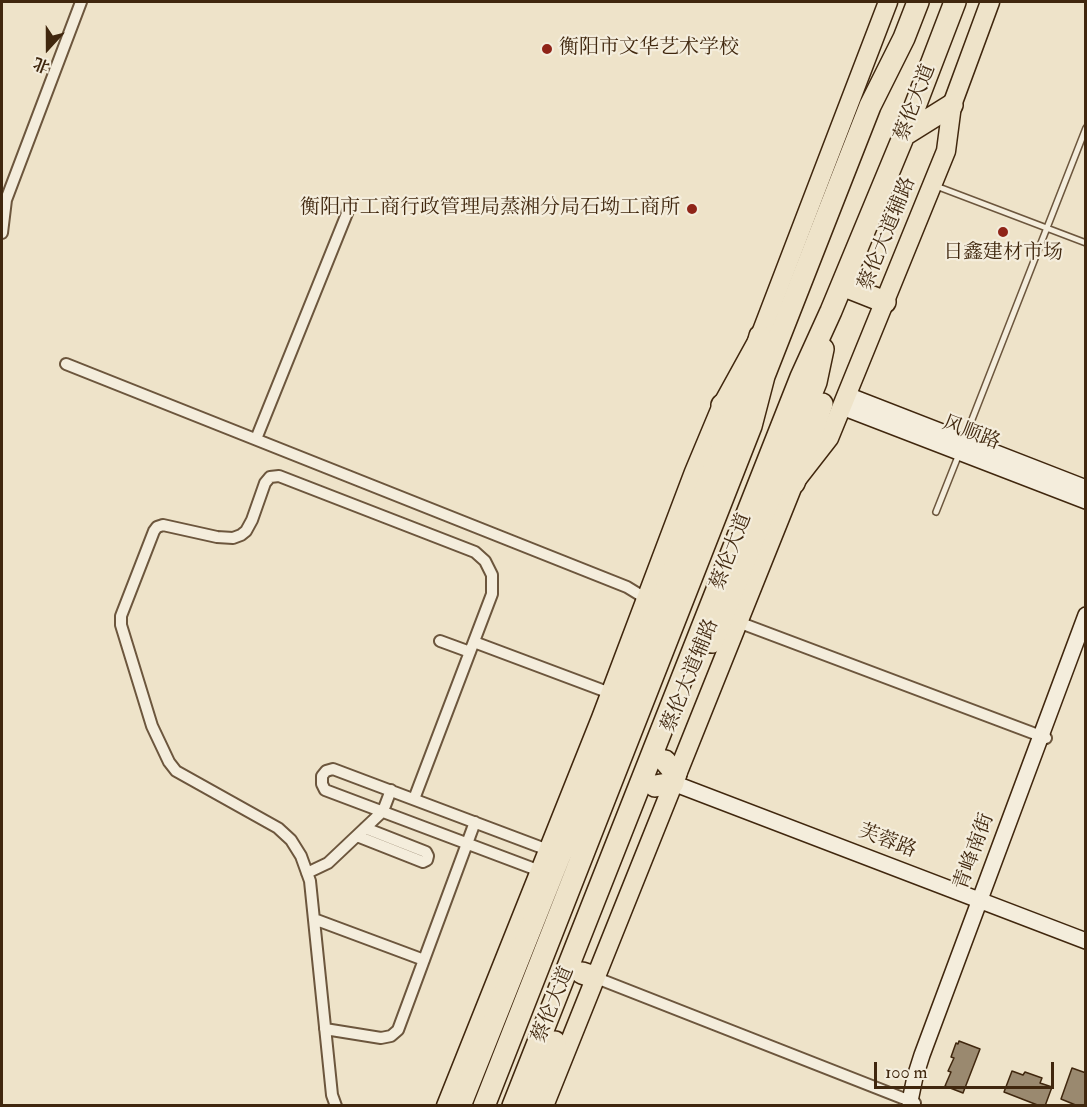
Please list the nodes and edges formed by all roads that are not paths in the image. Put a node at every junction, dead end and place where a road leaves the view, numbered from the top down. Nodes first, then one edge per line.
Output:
1 (81, 2) edge
2 (888, 2) edge
3 (906, 2) edge
4 (918, 2) edge
5 (955, 2) edge
6 (969, 2) edge
7 (990, 2) edge
8 (952, 105) junction
9 (870, 106) junction
10 (1086, 128) edge
11 (904, 135) junction
12 (932, 185) junction
13 (350, 206) dead end
14 (1047, 229) junction
15 (2, 233) edge
16 (1086, 243) edge
17 (842, 285) junction
18 (885, 302) junction
19 (831, 311) junction
20 (760, 336) junction
21 (66, 364) dead end
22 (764, 376) junction
23 (746, 388) junction
24 (844, 401) junction
25 (722, 405) junction
26 (256, 439) junction
27 (962, 446) junction
28 (702, 475) junction
29 (794, 483) junction
30 (1086, 488) edge
31 (1086, 501) edge
32 (936, 512) dead end
33 (757, 551) junction
34 (653, 601) junction
35 (1086, 615) edge
36 (730, 619) junction
37 (1086, 635) edge
38 (440, 641) dead end
39 (472, 647) junction
40 (610, 693) junction
41 (1044, 737) junction
42 (667, 776) junction
43 (391, 790) junction
44 (414, 799) junction
45 (383, 811) junction
46 (475, 822) junction
47 (361, 832) junction
48 (467, 843) junction
49 (548, 850) junction
50 (307, 873) junction
51 (542, 876) junction
52 (984, 897) junction
53 (314, 919) junction
54 (1086, 932) edge
55 (1086, 941) edge
56 (424, 960) junction
57 (588, 975) junction
58 (325, 1029) junction
59 (912, 1104) edge
60 (336, 1106) edge
61 (446, 1106) edge
62 (460, 1106) edge
63 (484, 1106) edge
64 (513, 1106) edge
65 (530, 1106) edge
66 (544, 1106) edge

1 - 15 street
2 - 20 main road
3 - 9 highway
4 - 9 highway, 蔡伦大道
5 - 11 highway, 蔡伦大道
6 - 11 highway
7 - 8 main road, 蔡伦大道辅路
8 - 11 highway
8 - 12 main road, 蔡伦大道辅路
9 - 22 highway, 蔡伦大道
10 - 14 lane
11 - 17 highway, 蔡伦大道
12 - 14 lane
12 - 18 main road, 蔡伦大道辅路
13 - 26 street
14 - 16 lane
14 - 27 lane
17 - 18 highway
17 - 19 highway, 蔡伦大道
18 - 24 main road, 蔡伦大道辅路
19 - 29 highway
19 - 33 highway
19 - 64 highway, 蔡伦大道
20 - 23 highway
20 - 25 main road
21 - 26 street
22 - 23 highway
22 - 63 highway, 蔡伦大道
23 - 25 highway
23 - 28 highway
24 - 27 street, 风顺路
24 - 29 main road, 蔡伦大道辅路
25 - 28 main road
26 - 34 street
27 - 30 street, 风顺路
27 - 31 street, 风顺路
27 - 32 lane
28 - 34 highway
29 - 33 main road, 蔡伦大道辅路
33 - 36 highway
34 - 40 main road
34 - 51 highway
35 - 41 street, 青峰南街
36 - 41 street
36 - 42 highway
37 - 41 street, 青峰南街
38 - 39 street
39 - 40 street
39 - 44 street
39 - 50 street
40 - 49 main road
41 - 52 street, 青峰南街
42 - 52 street, 芙蓉路
42 - 57 highway
43 - 44 street
43 - 45 street
43 - 45 street
44 - 46 street
45 - 47 street
45 - 48 street
46 - 48 street
46 - 49 street
47 - 47 street
47 - 50 street
48 - 51 street
48 - 56 street
49 - 51 main road
50 - 53 street
51 - 61 main road
51 - 62 highway
52 - 54 street, 芙蓉路
52 - 55 street, 芙蓉路
52 - 59 street, 青峰南街
53 - 56 street
53 - 58 street
56 - 58 street
57 - 59 street
57 - 65 highway
57 - 66 main road
58 - 60 street

